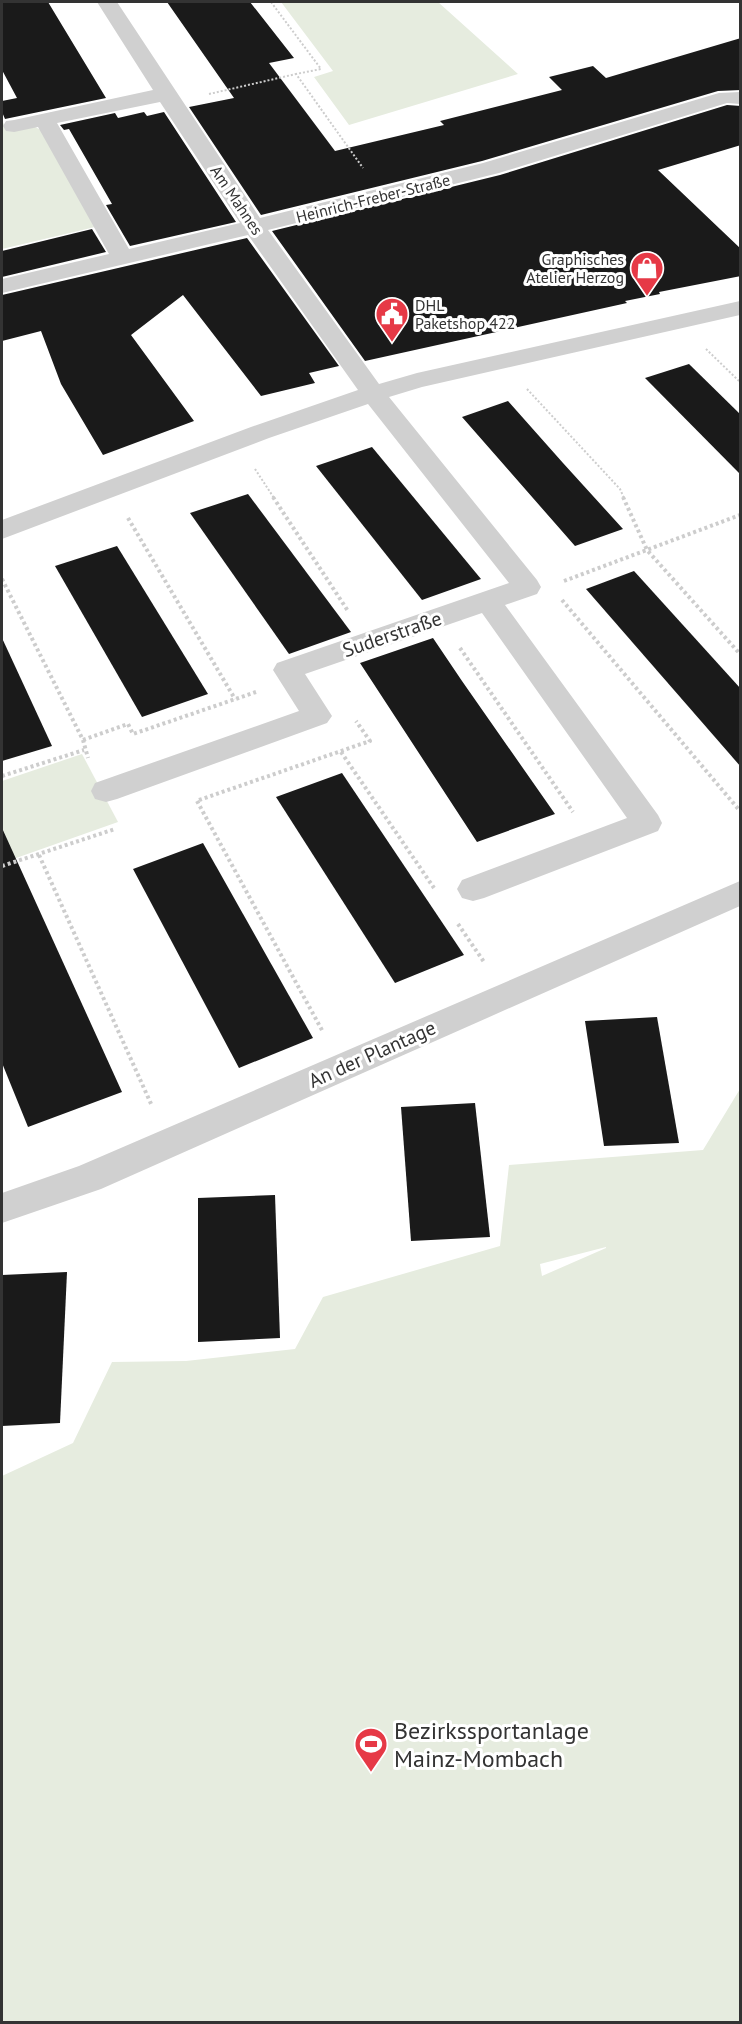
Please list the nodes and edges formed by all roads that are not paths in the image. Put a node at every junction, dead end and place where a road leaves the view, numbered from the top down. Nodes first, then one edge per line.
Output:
1 (107, 2) edge
2 (168, 98) junction
3 (741, 98) edge
4 (44, 119) junction
5 (14, 126) dead end
6 (255, 227) junction
7 (122, 257) junction
8 (2, 286) edge
9 (741, 308) edge
10 (374, 393) junction
11 (2, 530) edge
12 (488, 601) junction
13 (106, 790) road end
14 (473, 889) dead end
15 (741, 893) edge
16 (2, 1208) edge

1 - 2 street, Am Mahnes
2 - 4 street
2 - 6 street, Am Mahnes
3 - 6 street, Heinrich-Freber-Straße
4 - 5 street
4 - 7 street
6 - 7 street, Heinrich-Freber-Straße
6 - 10 street, Am Mahnes
7 - 8 street, Heinrich-Freber-Straße
9 - 10 street
10 - 11 street
10 - 12 street, Suderstraße
12 - 13 street, Suderstraße
12 - 14 street
15 - 16 street, An der Plantage

